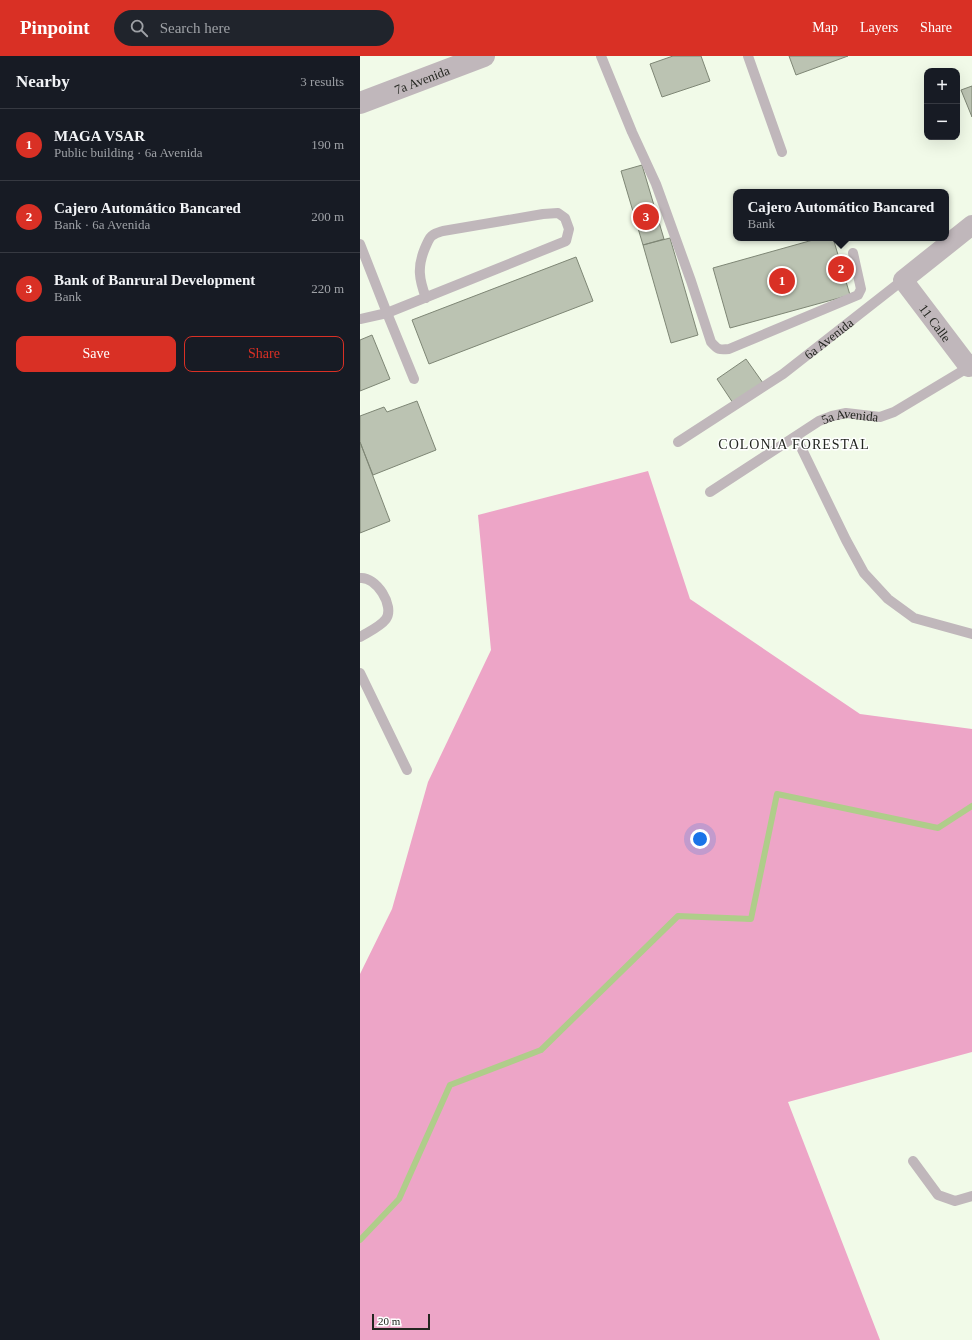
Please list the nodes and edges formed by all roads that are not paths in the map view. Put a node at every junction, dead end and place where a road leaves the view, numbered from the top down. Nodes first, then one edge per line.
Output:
1 (484, 56) edge
2 (601, 56) edge
3 (748, 56) edge
4 (360, 103) edge
5 (782, 152) dead end
6 (972, 225) edge
7 (360, 244) edge
8 (853, 253) dead end
9 (903, 280) junction
10 (426, 298) junction
11 (387, 313) junction
12 (360, 319) edge
13 (970, 366) edge
14 (414, 379) dead end
15 (796, 437) junction
16 (678, 442) dead end
17 (710, 492) dead end
18 (360, 578) edge
19 (972, 634) edge
20 (360, 637) edge
21 (360, 673) edge
22 (407, 770) dead end
23 (913, 1161) dead end
24 (972, 1196) edge

1 - 4 street, 7a Avenida
2 - 8 lane
3 - 5 lane
6 - 9 street, 6a Avenida
7 - 11 lane
9 - 13 street, 11 Calle
9 - 16 lane, 6a Avenida
10 - 10 lane
10 - 11 lane
11 - 12 lane
11 - 14 lane
13 - 15 lane, 5a Avenida
15 - 17 lane, 5a Avenida
15 - 19 lane
18 - 20 lane
21 - 22 lane
23 - 24 lane

